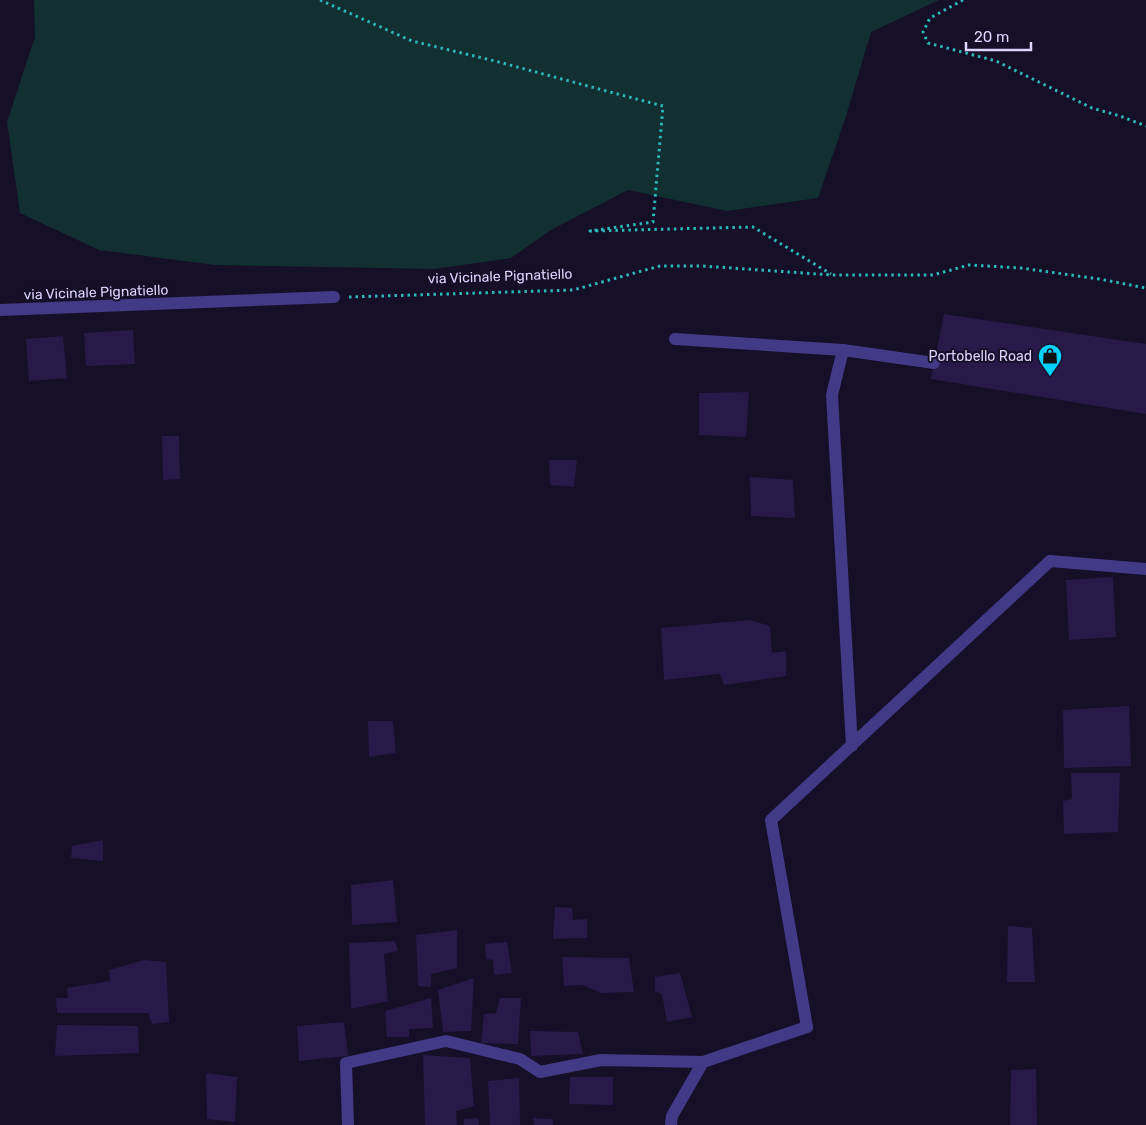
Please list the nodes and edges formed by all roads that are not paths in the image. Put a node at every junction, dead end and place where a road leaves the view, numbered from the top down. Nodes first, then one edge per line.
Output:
1 (334, 297) road end
2 (0, 310) edge
3 (675, 339) dead end
4 (843, 350) junction
5 (934, 363) dead end
6 (1146, 569) edge
7 (852, 746) junction
8 (703, 1062) junction
9 (348, 1125) edge
10 (671, 1125) edge

1 - 2 street, via Vicinale Pignatiello
3 - 4 street
4 - 5 street
4 - 7 street
6 - 7 street
7 - 8 street
8 - 9 street
8 - 10 street

